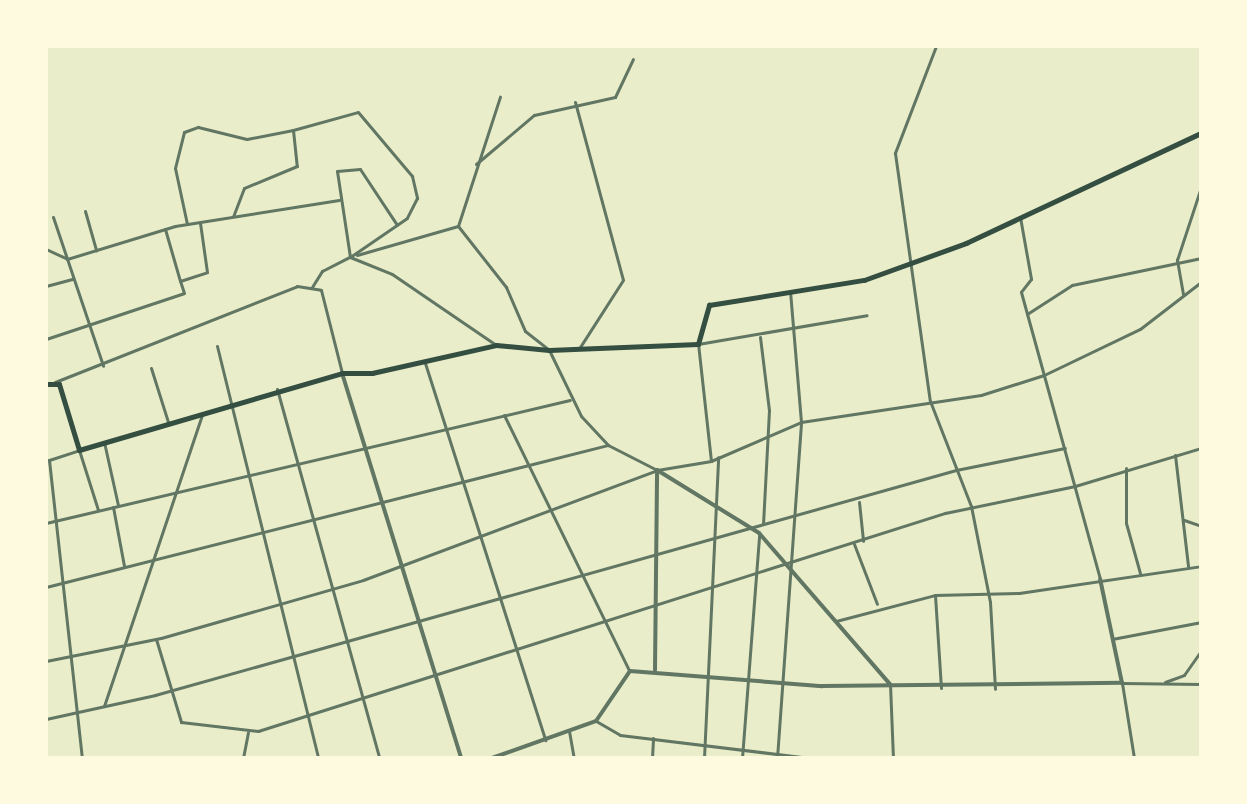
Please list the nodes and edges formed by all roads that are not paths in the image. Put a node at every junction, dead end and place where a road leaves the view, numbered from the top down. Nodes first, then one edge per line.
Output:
1 (936, 46) edge
2 (633, 59) dead end
3 (500, 97) dead end
4 (575, 102) junction
5 (293, 130) junction
6 (1201, 133) edge
7 (473, 166) junction
8 (1201, 187) edge
9 (339, 200) junction
10 (85, 211) dead end
11 (233, 216) junction
12 (53, 217) dead end
13 (1020, 217) junction
14 (200, 222) junction
15 (187, 224) junction
16 (398, 226) junction
17 (458, 226) junction
18 (165, 229) junction
19 (46, 249) edge
20 (96, 250) junction
21 (350, 257) junction
22 (1201, 258) edge
23 (67, 259) junction
24 (1177, 260) junction
25 (912, 262) junction
26 (74, 279) junction
27 (180, 281) junction
28 (1201, 282) edge
29 (46, 286) edge
30 (312, 287) junction
31 (790, 292) junction
32 (1183, 294) junction
33 (1027, 314) junction
34 (867, 315) dead end
35 (87, 320) junction
36 (796, 331) junction
37 (760, 337) junction
38 (46, 339) edge
39 (698, 344) junction
40 (496, 345) junction
41 (217, 346) dead end
42 (579, 349) junction
43 (549, 350) junction
44 (424, 362) junction
45 (103, 366) junction
46 (151, 368) dead end
47 (342, 373) junction
48 (1044, 375) junction
49 (55, 382) junction
50 (46, 384) edge
51 (277, 389) junction
52 (570, 400) junction
53 (930, 401) junction
54 (235, 403) junction
55 (202, 415) junction
56 (504, 415) junction
57 (801, 422) junction
58 (168, 424) junction
59 (446, 431) junction
60 (768, 436) junction
61 (104, 442) junction
62 (608, 445) junction
63 (1065, 448) junction
64 (1201, 448) edge
65 (79, 450) junction
66 (364, 450) junction
67 (1175, 455) junction
68 (718, 457) junction
69 (48, 461) edge
70 (711, 461) junction
71 (299, 466) junction
72 (525, 468) junction
73 (1126, 468) junction
74 (657, 470) junction
75 (956, 470) junction
76 (253, 477) junction
77 (463, 485) junction
78 (1075, 486) junction
79 (176, 490) junction
80 (859, 502) junction
81 (380, 503) junction
82 (715, 505) junction
83 (116, 506) junction
84 (971, 506) junction
85 (98, 510) junction
86 (548, 513) junction
87 (793, 518) junction
88 (1184, 520) junction
89 (53, 522) junction
90 (46, 523) edge
91 (315, 523) junction
92 (763, 526) junction
93 (1201, 526) edge
94 (749, 529) junction
95 (759, 533) junction
96 (265, 534) junction
97 (481, 536) junction
98 (716, 541) junction
99 (863, 541) junction
100 (854, 544) junction
101 (656, 556) junction
102 (153, 562) junction
103 (790, 565) junction
104 (399, 566) junction
105 (1201, 566) edge
106 (1189, 567) junction
107 (125, 568) junction
108 (756, 574) junction
109 (1140, 574) junction
110 (582, 576) junction
111 (1100, 579) junction
112 (61, 583) junction
113 (46, 587) edge
114 (715, 587) junction
115 (332, 588) junction
116 (989, 594) junction
117 (935, 595) junction
118 (498, 597) junction
119 (280, 604) junction
120 (877, 604) junction
121 (656, 607) junction
122 (417, 617) junction
123 (836, 621) junction
124 (1201, 622) edge
125 (605, 624) junction
126 (156, 638) junction
127 (1112, 639) junction
128 (346, 640) junction
129 (122, 646) junction
130 (1201, 651) edge
131 (515, 652) junction
132 (293, 653) junction
133 (67, 657) junction
134 (46, 661) edge
135 (655, 670) junction
136 (630, 671) junction
137 (434, 674) junction
138 (711, 676) junction
139 (748, 680) junction
140 (782, 683) junction
141 (1122, 683) junction
142 (1161, 683) junction
143 (890, 684) junction
144 (1201, 684) edge
145 (941, 688) junction
146 (995, 689) junction
147 (166, 691) junction
148 (363, 700) junction
149 (104, 706) junction
150 (72, 711) junction
151 (309, 718) junction
152 (46, 719) edge
153 (596, 721) junction
154 (569, 731) junction
155 (248, 732) junction
156 (653, 738) junction
157 (545, 740) junction
158 (706, 744) junction
159 (743, 749) junction
160 (777, 755) edge
161 (460, 757) edge
162 (82, 758) edge
163 (243, 758) edge
164 (318, 758) edge
165 (379, 758) edge
166 (453, 758) edge
167 (492, 758) edge
168 (574, 758) edge
169 (652, 758) edge
170 (704, 758) edge
171 (742, 758) edge
172 (810, 758) edge
173 (893, 758) edge
174 (1134, 758) edge

1 - 25 street
2 - 4 street
3 - 7 street
4 - 7 street
4 - 42 street
5 - 11 street
5 - 15 street
5 - 16 street
6 - 13 main road
7 - 17 street
8 - 24 street
9 - 11 street
9 - 16 street
9 - 21 street
10 - 20 street
11 - 14 street
12 - 23 street
13 - 25 main road
13 - 33 street
14 - 15 street
14 - 27 street
15 - 18 street
16 - 21 street
17 - 21 street
17 - 43 street
18 - 20 street
18 - 27 street
19 - 23 street
20 - 23 street
21 - 30 street
21 - 40 street
22 - 24 street
23 - 26 street
24 - 32 street
24 - 33 street
25 - 31 main road
25 - 53 street
26 - 29 street
26 - 35 street
27 - 35 street
28 - 32 street
30 - 45 street
30 - 47 street
31 - 36 street
31 - 39 main road
32 - 48 street
33 - 48 street
34 - 36 street
35 - 38 street
35 - 45 street
36 - 37 street
36 - 57 street
37 - 39 street
37 - 60 street
39 - 42 main road
39 - 70 street
40 - 43 main road
40 - 44 main road
41 - 54 street
42 - 43 main road
43 - 52 street
44 - 47 main road
44 - 59 street
45 - 49 street
46 - 58 street
47 - 51 main road
47 - 66 street
48 - 53 street
48 - 63 street
49 - 50 main road
49 - 65 main road
51 - 54 main road
51 - 71 street
52 - 56 street
52 - 62 street
53 - 57 street
53 - 75 street
54 - 55 main road
54 - 76 street
55 - 58 main road
55 - 79 street
56 - 59 street
56 - 72 street
57 - 60 street
57 - 87 street
58 - 61 main road
59 - 66 street
59 - 77 street
60 - 68 street
60 - 92 street
61 - 65 main road
61 - 83 street
62 - 72 street
62 - 74 street
63 - 75 street
63 - 78 street
64 - 67 street
65 - 69 street
65 - 85 street
66 - 71 street
66 - 81 street
67 - 73 street
67 - 88 street
68 - 70 street
68 - 82 street
69 - 89 street
70 - 74 street
71 - 76 street
71 - 91 street
72 - 77 street
72 - 86 street
73 - 78 street
73 - 109 street
74 - 82 street
74 - 86 street
74 - 101 street
75 - 80 street
75 - 84 street
76 - 79 street
76 - 96 street
77 - 81 street
77 - 97 street
78 - 84 street
78 - 111 street
79 - 83 street
79 - 102 street
80 - 87 street
80 - 99 street
81 - 91 street
81 - 104 street
82 - 94 street
82 - 98 street
83 - 85 street
83 - 107 street
84 - 99 street
84 - 116 street
85 - 89 street
86 - 97 street
86 - 110 street
87 - 92 street
87 - 103 street
88 - 93 street
88 - 106 street
89 - 90 street
89 - 112 street
91 - 96 street
91 - 115 street
92 - 94 street
92 - 95 street
94 - 95 street
94 - 98 street
95 - 103 street
95 - 108 street
96 - 102 street
96 - 119 street
97 - 104 street
97 - 118 street
98 - 101 street
98 - 114 street
99 - 100 street
100 - 103 street
100 - 120 street
101 - 110 street
101 - 121 street
102 - 107 street
102 - 129 street
103 - 108 street
103 - 123 street
103 - 140 street
104 - 115 street
104 - 122 street
105 - 106 street
106 - 109 street
107 - 112 street
108 - 114 street
108 - 139 street
109 - 111 street
110 - 118 street
110 - 125 street
111 - 116 street
111 - 127 street
112 - 113 street
112 - 133 street
114 - 121 street
114 - 138 street
115 - 119 street
115 - 128 street
116 - 117 street
116 - 146 street
117 - 120 street
117 - 145 street
118 - 122 street
118 - 131 street
119 - 126 street
119 - 132 street
120 - 123 street
121 - 125 street
121 - 135 street
122 - 128 street
122 - 137 street
123 - 143 street
124 - 127 street
125 - 131 street
125 - 136 street
126 - 129 street
126 - 147 street
127 - 141 street
128 - 132 street
128 - 148 street
129 - 133 street
129 - 149 street
130 - 142 street
131 - 137 street
131 - 157 street
132 - 147 street
132 - 151 street
133 - 134 street
133 - 150 street
135 - 136 street
135 - 138 street
136 - 153 street
137 - 148 street
137 - 161 street
138 - 139 street
138 - 158 street
139 - 140 street
139 - 159 street
140 - 143 street
140 - 160 street
141 - 142 street
141 - 146 street
141 - 174 street
142 - 144 street
143 - 145 street
143 - 173 street
145 - 146 street
147 - 149 street
147 - 155 street
148 - 151 street
148 - 165 street
149 - 150 street
150 - 152 street
150 - 162 street
151 - 155 street
151 - 164 street
153 - 154 street
153 - 156 street
154 - 157 street
154 - 168 street
155 - 163 street
156 - 158 street
156 - 169 street
157 - 167 street
158 - 159 street
158 - 170 street
159 - 160 street
159 - 171 street
160 - 172 street
161 - 166 street

